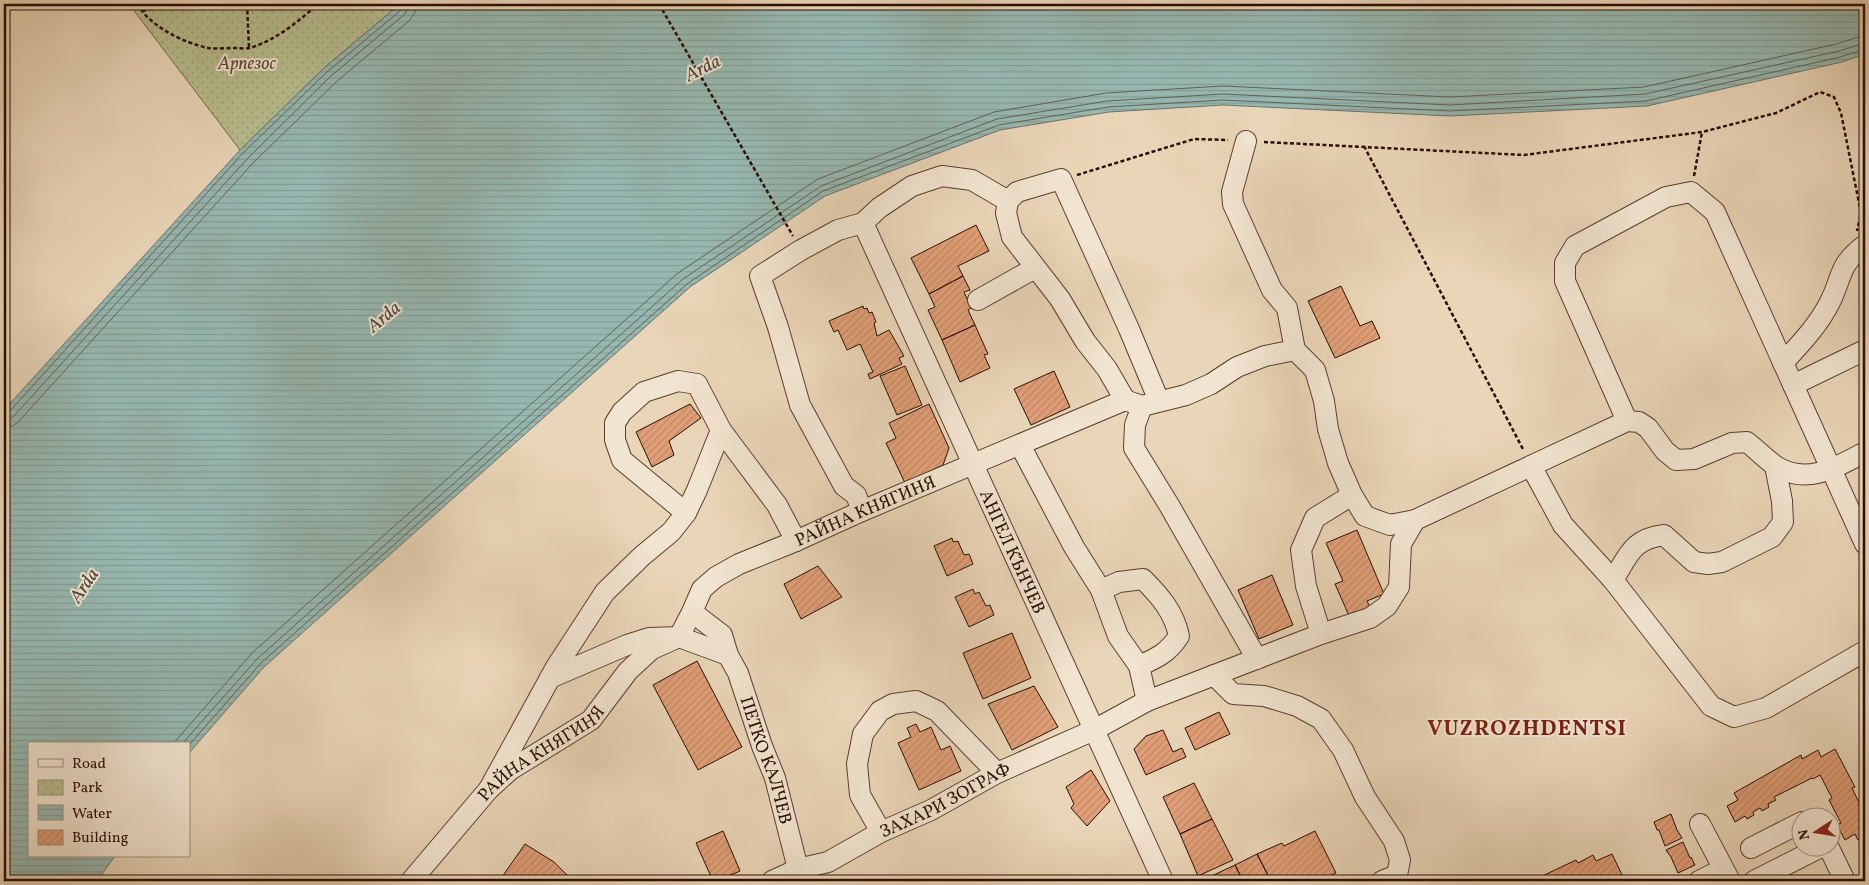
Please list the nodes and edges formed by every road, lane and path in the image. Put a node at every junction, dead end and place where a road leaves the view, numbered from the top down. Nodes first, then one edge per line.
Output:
1 (137, 4) edge
2 (175, 4) edge
3 (247, 4) edge
4 (318, 4) edge
5 (658, 4) edge
6 (142, 12) junction
7 (250, 48) junction
8 (1702, 132) junction
9 (1246, 141) junction
10 (1364, 146) junction
11 (1061, 179) junction
12 (1691, 192) junction
13 (1008, 201) junction
14 (863, 223) junction
15 (787, 226) dead end
16 (1858, 250) edge
17 (1035, 268) junction
18 (978, 300) dead end
19 (1295, 350) junction
20 (1865, 350) edge
21 (1783, 363) junction
22 (1792, 385) junction
23 (1142, 402) junction
24 (1627, 421) junction
25 (721, 430) junction
26 (1020, 445) junction
27 (1865, 452) edge
28 (973, 465) junction
29 (1531, 466) junction
30 (1776, 466) junction
31 (1832, 470) junction
32 (1352, 495) junction
33 (862, 511) junction
34 (686, 513) junction
35 (1415, 520) junction
36 (796, 541) junction
37 (1865, 544) edge
38 (1613, 580) junction
39 (1101, 590) junction
40 (692, 612) junction
41 (1321, 634) junction
42 (678, 637) junction
43 (1865, 651) edge
44 (728, 655) junction
45 (1257, 659) junction
46 (1139, 666) junction
47 (1214, 675) junction
48 (550, 678) junction
49 (1147, 701) junction
50 (1094, 730) junction
51 (997, 773) junction
52 (489, 789) junction
53 (1700, 824) dead end
54 (1792, 827) edge
55 (881, 832) junction
56 (1751, 848) dead end
57 (1799, 858) edge
58 (1834, 858) edge
59 (798, 869) junction
60 (1726, 875) edge
61 (412, 881) edge
62 (772, 881) edge
63 (1163, 881) edge
64 (1382, 881) edge
65 (1699, 881) edge
66 (1754, 881) edge
67 (1845, 881) edge

1 - 6 path
2 - 6 path
3 - 7 path
4 - 7 path
5 - 15 path
6 - 7 path
8 - 10 path
8 - 12 path
8 - 16 path
9 - 10 path
9 - 11 path
9 - 19 street
10 - 29 path
11 - 13 street
11 - 23 street
12 - 21 street
12 - 24 street
13 - 14 street
13 - 17 street
14 - 28 street, АНГЕЛ КЪНЧЕВ
14 - 33 street
16 - 21 street
17 - 18 street
17 - 23 street
19 - 23 street, РАЙНА КНЯГИНЯ
19 - 32 street
20 - 22 street
21 - 22 street
22 - 31 street
23 - 26 street, РАЙНА КНЯГИНЯ
23 - 45 street
24 - 29 street
24 - 30 street
25 - 34 street
25 - 34 street
25 - 36 street
26 - 28 street, РАЙНА КНЯГИНЯ
26 - 39 street
27 - 31 street
28 - 33 street, РАЙНА КНЯГИНЯ
28 - 50 street, АНГЕЛ КЪНЧЕВ
29 - 35 street
29 - 38 street
30 - 31 street
30 - 38 street
31 - 37 street
32 - 35 street
32 - 41 street
33 - 36 street, РАЙНА КНЯГИНЯ
34 - 48 street
35 - 41 street, ЗАХАРИ ЗОГРАФ
36 - 40 street, РАЙНА КНЯГИНЯ
38 - 43 street
39 - 46 street
39 - 46 street
40 - 42 street, РАЙНА КНЯГИНЯ
40 - 44 street, ПЕТКО КАЛЧЕВ
41 - 45 street, ЗАХАРИ ЗОГРАФ
42 - 44 street
42 - 48 street
42 - 52 street, РАЙНА КНЯГИНЯ
44 - 59 street, ПЕТКО КАЛЧЕВ
45 - 47 street, ЗАХАРИ ЗОГРАФ
46 - 49 street
47 - 49 street, ЗАХАРИ ЗОГРАФ
47 - 64 street
48 - 52 street
49 - 50 street, ЗАХАРИ ЗОГРАФ
50 - 51 street, ЗАХАРИ ЗОГРАФ
50 - 63 street, АНГЕЛ КЪНЧЕВ
51 - 55 street, ЗАХАРИ ЗОГРАФ
51 - 55 street
52 - 61 street, РАЙНА КНЯГИНЯ
53 - 60 street
54 - 56 street
55 - 59 street, ЗАХАРИ ЗОГРАФ
57 - 66 street
58 - 67 street
59 - 62 street, ЗАХАРИ ЗОГРАФ
60 - 65 street

